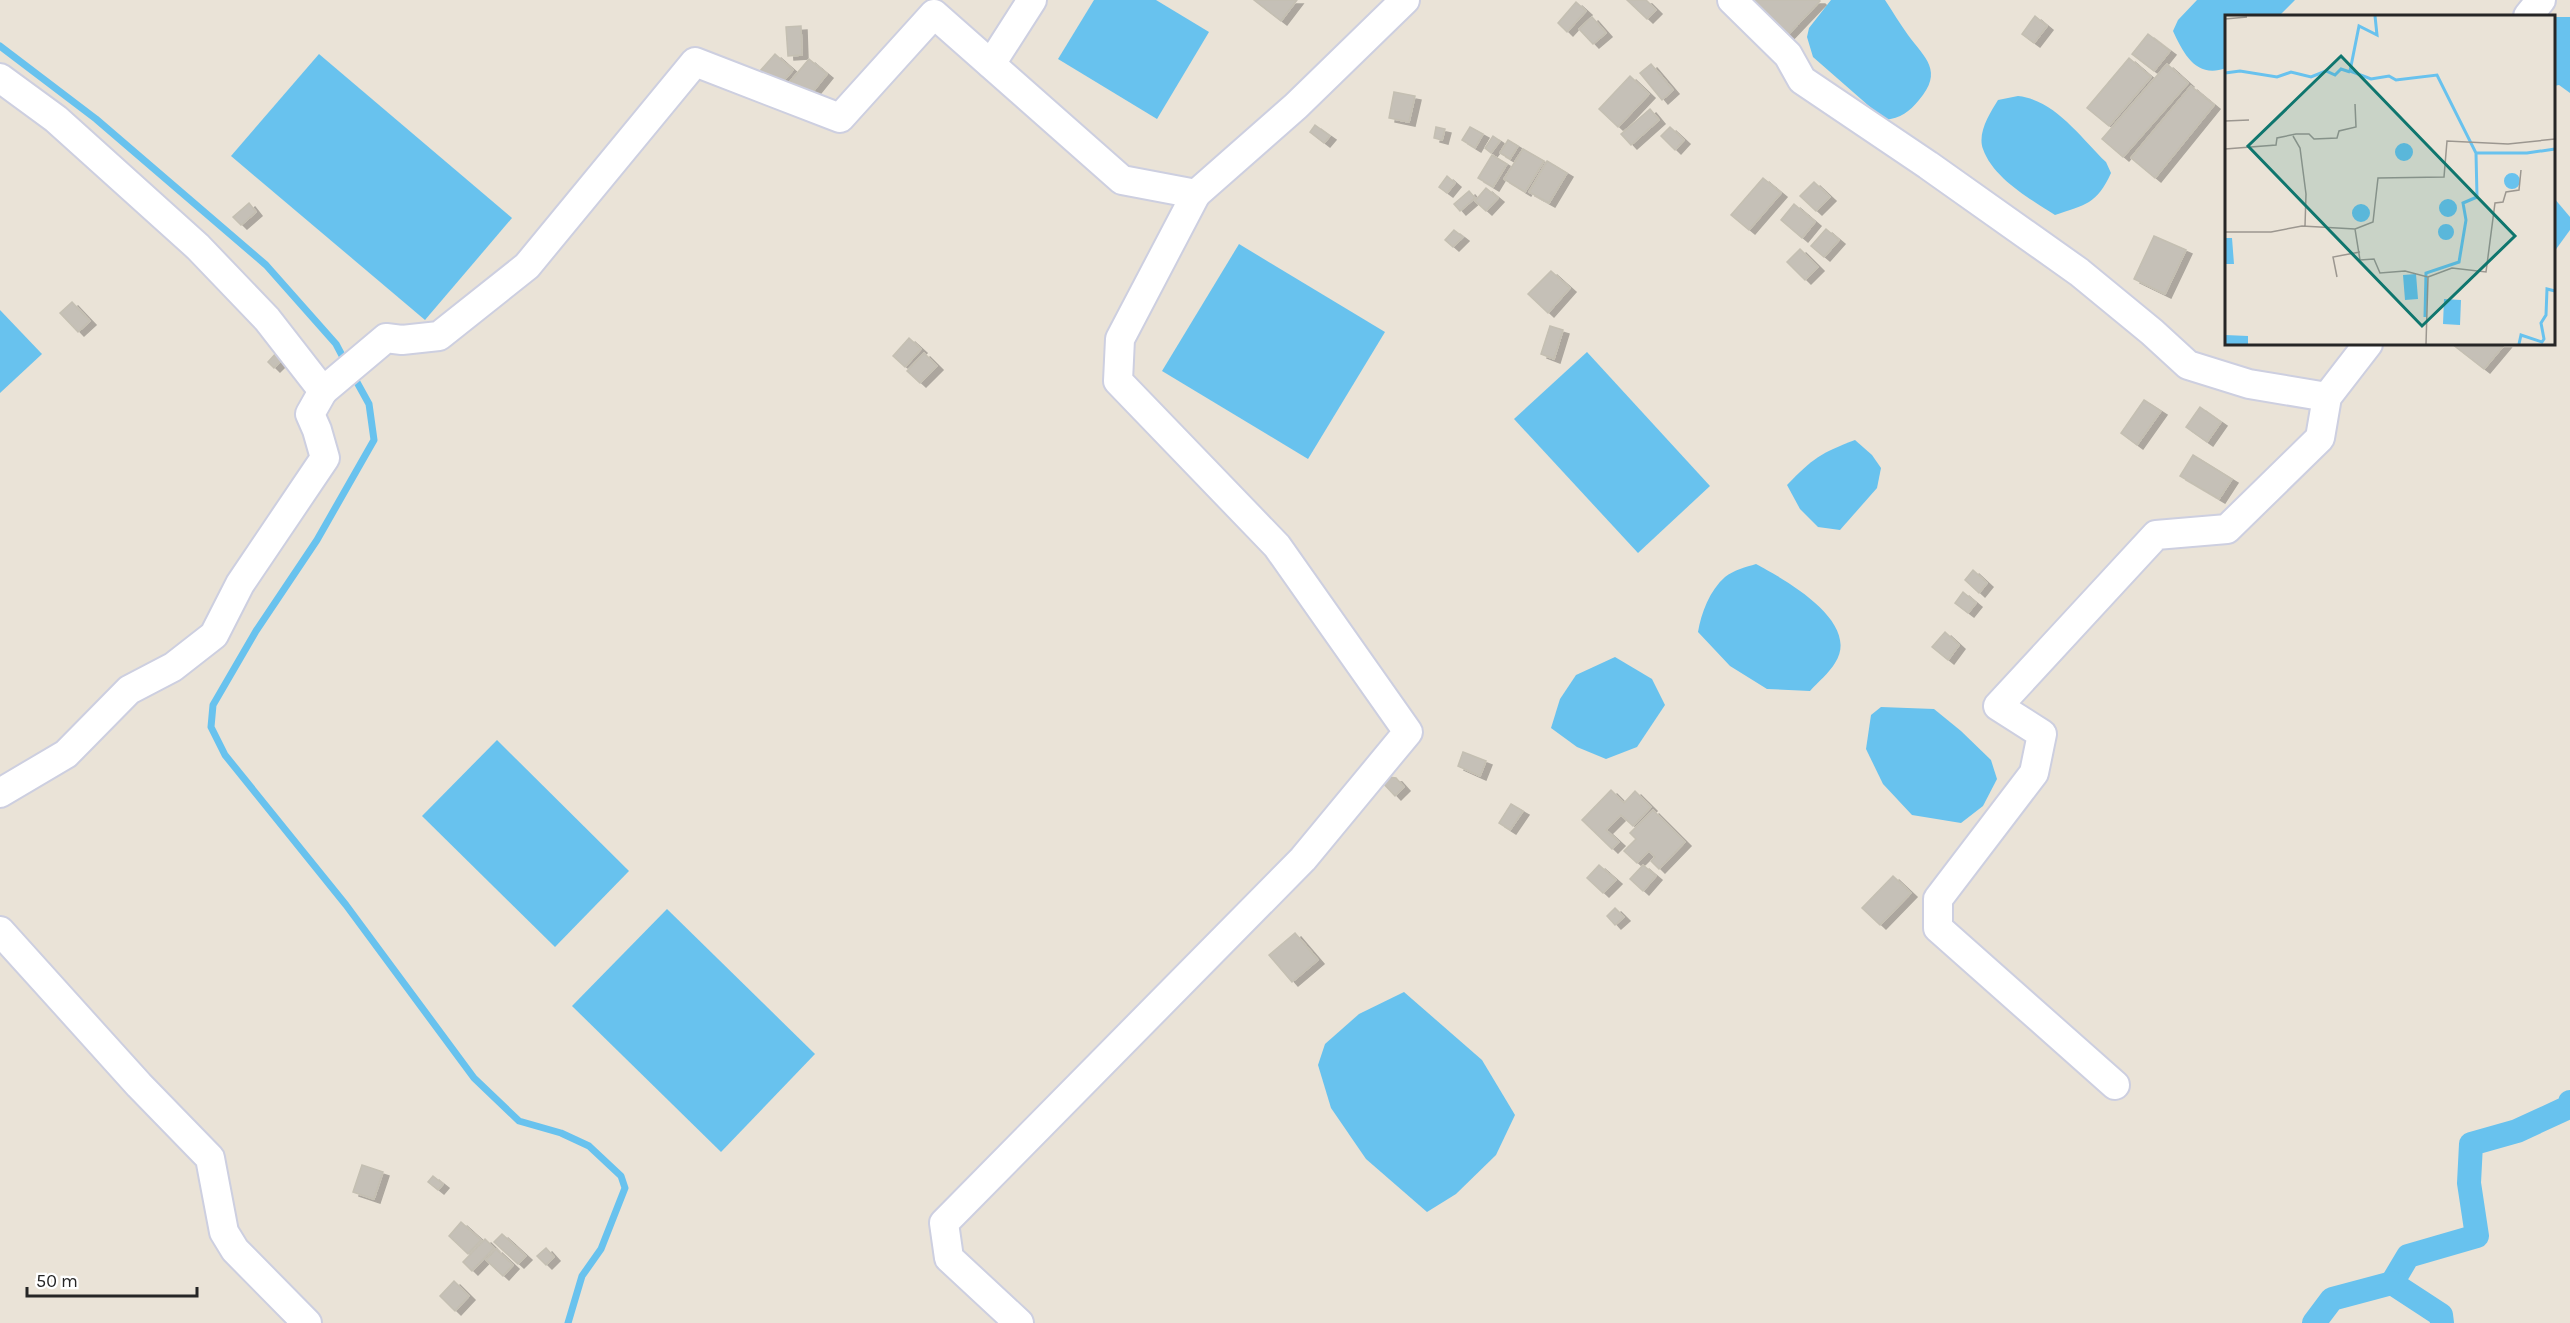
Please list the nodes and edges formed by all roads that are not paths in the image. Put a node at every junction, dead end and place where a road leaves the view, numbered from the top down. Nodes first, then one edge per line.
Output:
1 (1032, 0) edge
2 (1405, 0) edge
3 (1732, 0) edge
4 (2541, 0) edge
5 (2529, 15) edge
6 (991, 64) junction
7 (0, 78) edge
8 (1196, 194) junction
9 (2367, 345) edge
10 (329, 386) junction
11 (2327, 397) junction
12 (0, 793) edge
13 (0, 931) edge
14 (2115, 1085) dead end
15 (307, 1323) edge
16 (1019, 1323) edge

1 - 6 street
2 - 8 street
3 - 11 street
4 - 5 street
6 - 8 street
6 - 10 street
7 - 10 street
8 - 16 street
9 - 11 street
10 - 12 street
11 - 14 street
13 - 15 street

